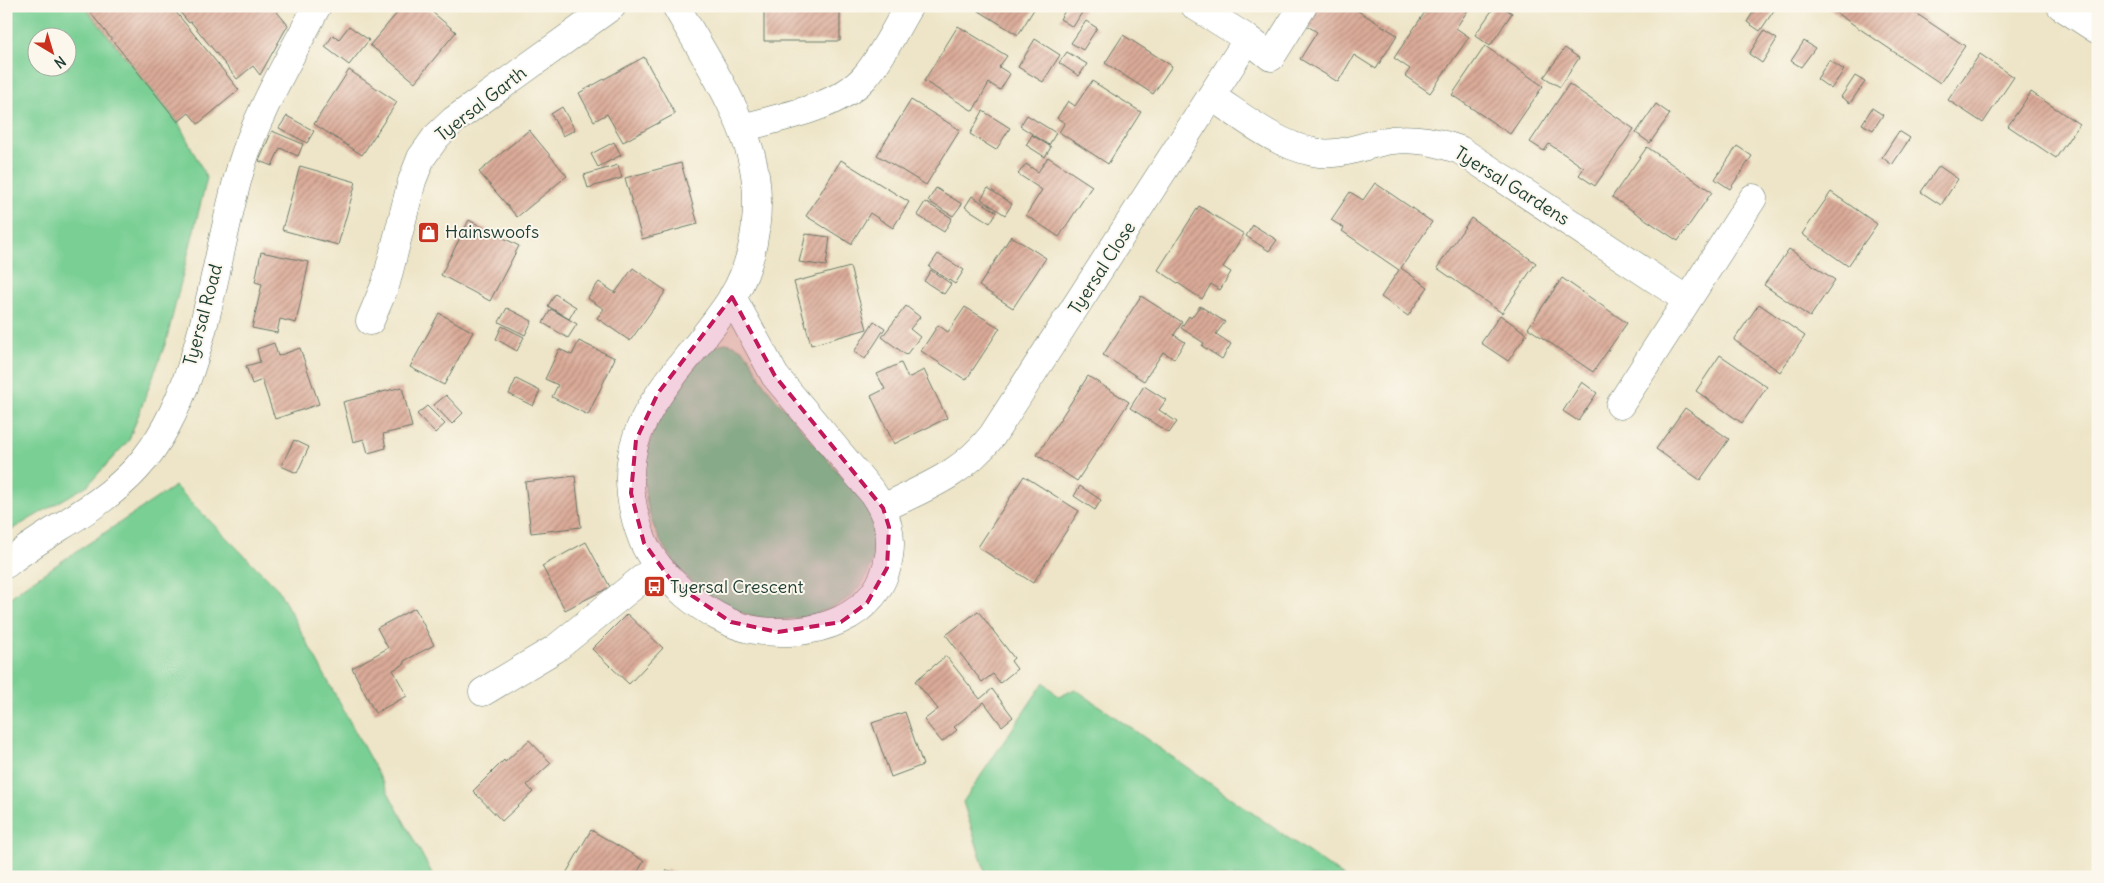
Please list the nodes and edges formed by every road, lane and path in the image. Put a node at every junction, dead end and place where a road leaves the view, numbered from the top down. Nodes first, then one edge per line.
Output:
1 (317, 6) edge
2 (612, 6) edge
3 (676, 6) edge
4 (909, 6) edge
5 (1195, 6) edge
6 (1303, 6) edge
7 (2061, 6) edge
8 (2098, 30) edge
9 (1248, 39) junction
10 (1212, 97) junction
11 (742, 128) junction
12 (1753, 198) dead end
13 (732, 298) junction
14 (1687, 300) junction
15 (370, 321) dead end
16 (1620, 405) dead end
17 (883, 508) junction
18 (6, 564) edge
19 (658, 566) junction
20 (483, 692) dead end

1 - 18 street, Tyersal Road
2 - 15 street, Tyersal Garth
3 - 11 street
4 - 11 street
5 - 9 street
6 - 9 street
7 - 8 street
9 - 10 street, Tyersal Close
10 - 14 street, Tyersal Gardens
10 - 17 street, Tyersal Close
11 - 13 street
12 - 14 street
13 - 17 street
13 - 19 street
14 - 16 street
17 - 19 street
19 - 20 street

